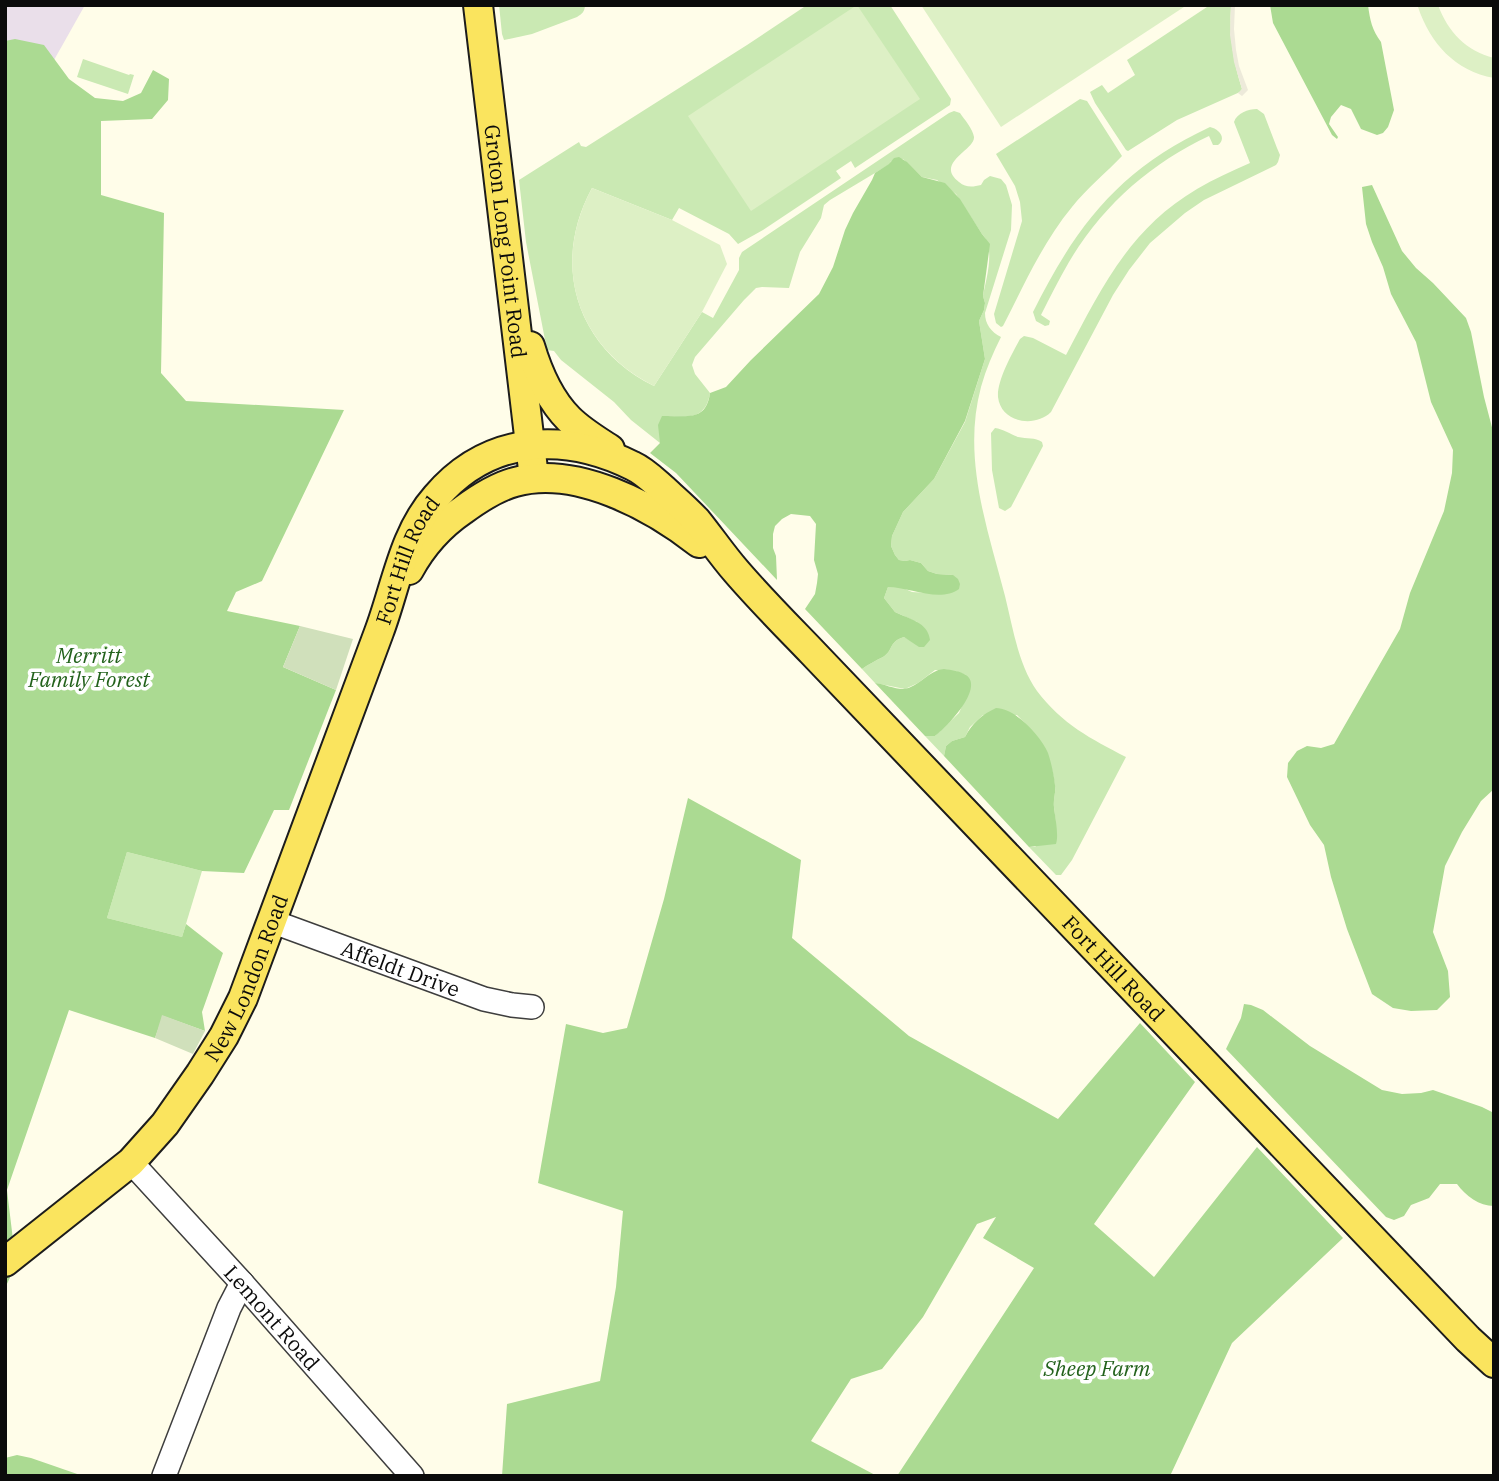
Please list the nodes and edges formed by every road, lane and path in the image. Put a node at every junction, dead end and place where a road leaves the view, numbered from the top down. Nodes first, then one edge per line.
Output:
1 (478, 5) edge
2 (509, 264) junction
3 (531, 444) junction
4 (635, 467) junction
5 (534, 478) junction
6 (737, 572) junction
7 (382, 625) junction
8 (271, 921) junction
9 (532, 1007) dead end
10 (131, 1162) junction
11 (5, 1262) edge
12 (242, 1283) junction
13 (1494, 1363) edge
14 (412, 1475) edge
15 (164, 1476) edge

1 - 2 main road, Groton Long Point Road
2 - 3 main road, Groton Long Point Road
2 - 4 main road
3 - 4 main road, Fort Hill Road
3 - 5 main road, Groton Long Point Road
3 - 7 main road, Fort Hill Road
4 - 6 main road, Fort Hill Road
5 - 6 main road, Fort Hill Road
5 - 7 main road, Fort Hill Road
6 - 13 main road, Fort Hill Road
7 - 8 main road, New London Road
8 - 9 street, Affeldt Drive
8 - 10 main road, New London Road
10 - 11 main road, New London Road
10 - 12 street, Lemont Road
12 - 14 street, Lemont Road
12 - 15 street

